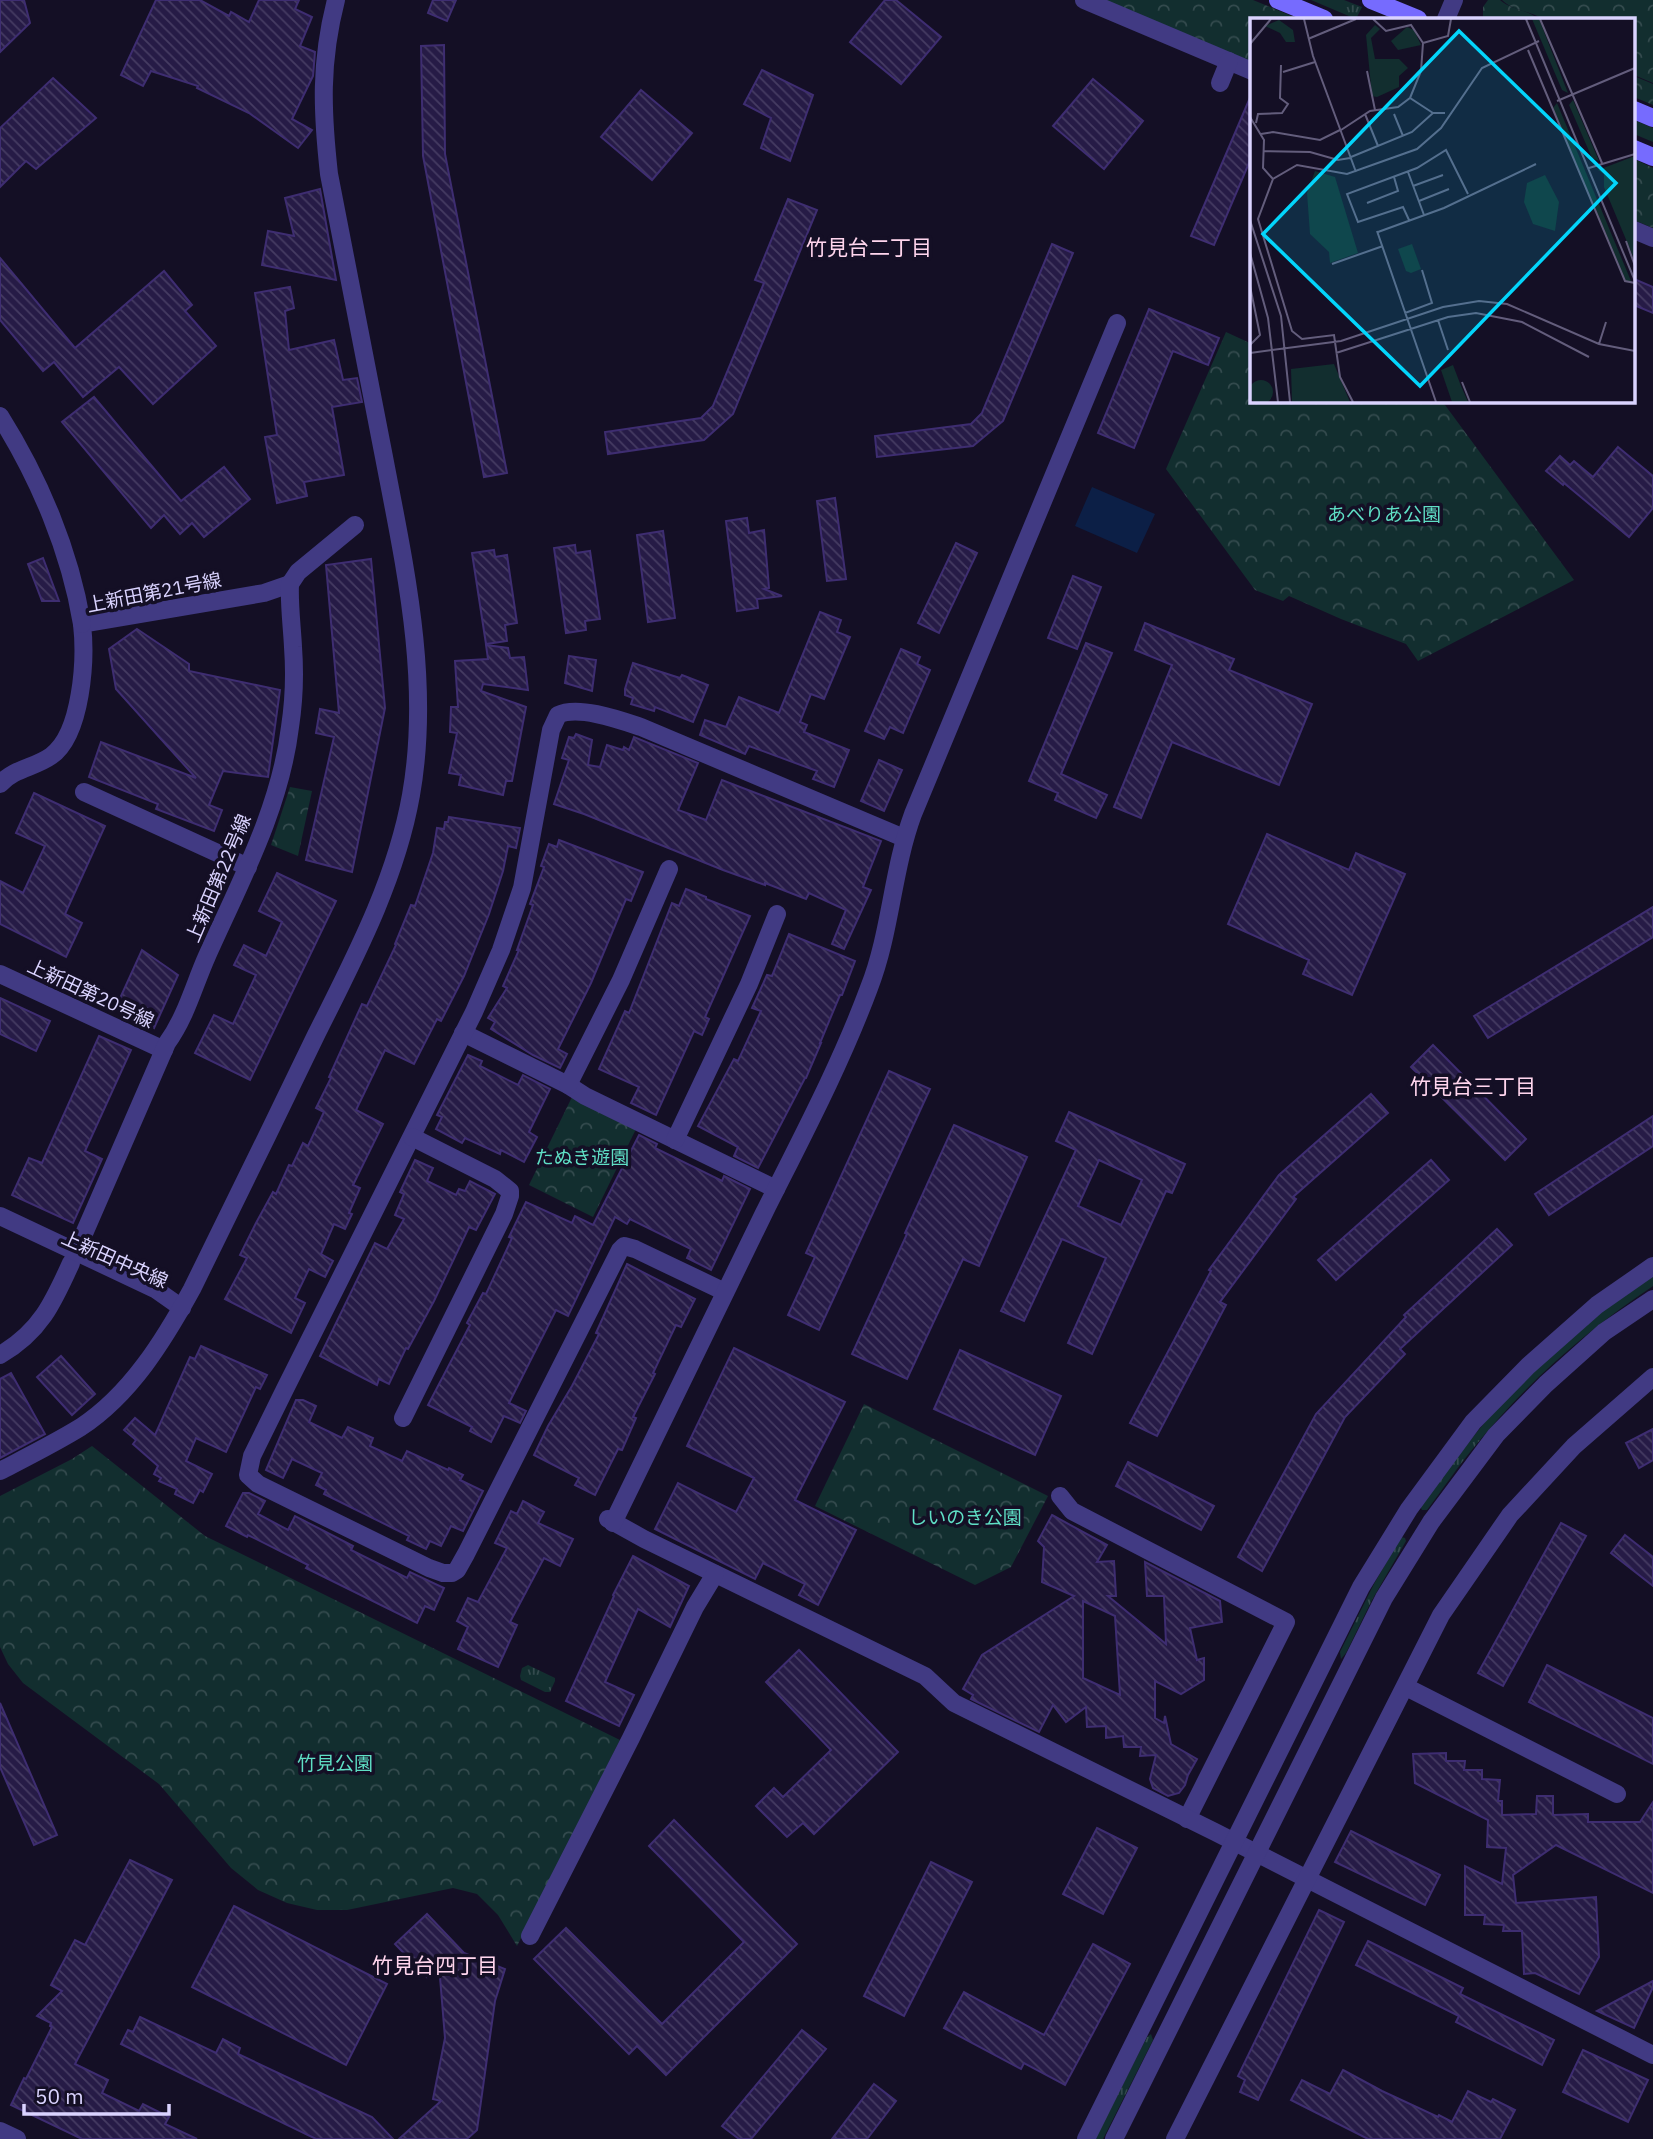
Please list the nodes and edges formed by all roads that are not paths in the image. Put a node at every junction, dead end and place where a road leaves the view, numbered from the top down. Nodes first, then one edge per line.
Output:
1 (336, 0) edge
2 (1083, 0) edge
3 (1278, 0) edge
4 (1371, 0) edge
5 (1454, 0) edge
6 (1322, 18) edge
7 (1416, 18) edge
8 (1446, 18) edge
9 (1229, 61) junction
10 (1250, 70) edge
11 (1220, 83) dead end
12 (1636, 111) edge
13 (1653, 118) edge
14 (1636, 150) edge
15 (1653, 157) edge
16 (1636, 231) edge
17 (1653, 238) edge
18 (1117, 323) dead end
19 (0, 415) edge
20 (355, 525) dead end
21 (290, 584) junction
22 (82, 624) junction
23 (0, 784) edge
24 (84, 792) dead end
25 (904, 838) junction
26 (248, 867) junction
27 (668, 869) dead end
28 (777, 914) dead end
29 (0, 974) edge
30 (463, 1032) junction
31 (164, 1050) junction
32 (568, 1085) junction
33 (412, 1137) junction
34 (675, 1140) junction
35 (776, 1189) junction
36 (0, 1216) edge
37 (0, 1229) edge
38 (73, 1257) junction
39 (1653, 1266) edge
40 (725, 1292) junction
41 (1653, 1299) edge
42 (182, 1308) junction
43 (0, 1355) edge
44 (1653, 1377) edge
45 (403, 1418) dead end
46 (0, 1471) edge
47 (1059, 1496) dead end
48 (715, 1574) junction
49 (1406, 1687) junction
50 (1618, 1794) dead end
51 (1187, 1819) junction
52 (1235, 1842) junction
53 (1258, 1853) junction
54 (1307, 1879) junction
55 (530, 1937) dead end
56 (1653, 2055) edge
57 (0, 2131) edge
58 (18, 2139) edge
59 (1086, 2139) edge
60 (1114, 2139) edge
61 (1175, 2139) edge

1 - 42 street
2 - 9 street
3 - 6 main road
4 - 7 main road
5 - 8 street
9 - 10 street
9 - 11 street
12 - 13 main road
14 - 15 main road
16 - 17 street
18 - 25 street
19 - 22 street
20 - 21 street
21 - 22 street, 上新田第21号線
21 - 26 street, 上新田第22号線
22 - 23 street, 上新田第21号線
24 - 26 street
25 - 30 street
25 - 35 street
26 - 31 street, 上新田第22号線
27 - 32 street
28 - 34 street
29 - 31 street, 上新田第20号線
30 - 32 street
30 - 33 street
31 - 38 street, 上新田第22号線
32 - 34 street
33 - 40 street
33 - 45 street
34 - 35 street
35 - 40 street
36 - 38 street, 上新田中央線
37 - 38 street, 上新田中央線
38 - 42 street, 上新田中央線
38 - 43 street, 上新田第22号線
39 - 52 street
40 - 48 street
41 - 53 street
42 - 46 street
44 - 49 street
47 - 51 street
48 - 51 street
48 - 55 street
49 - 50 street
49 - 54 street
51 - 52 street
52 - 53 street
52 - 59 street
53 - 54 street
53 - 60 street
54 - 56 street
54 - 61 street
57 - 58 street

